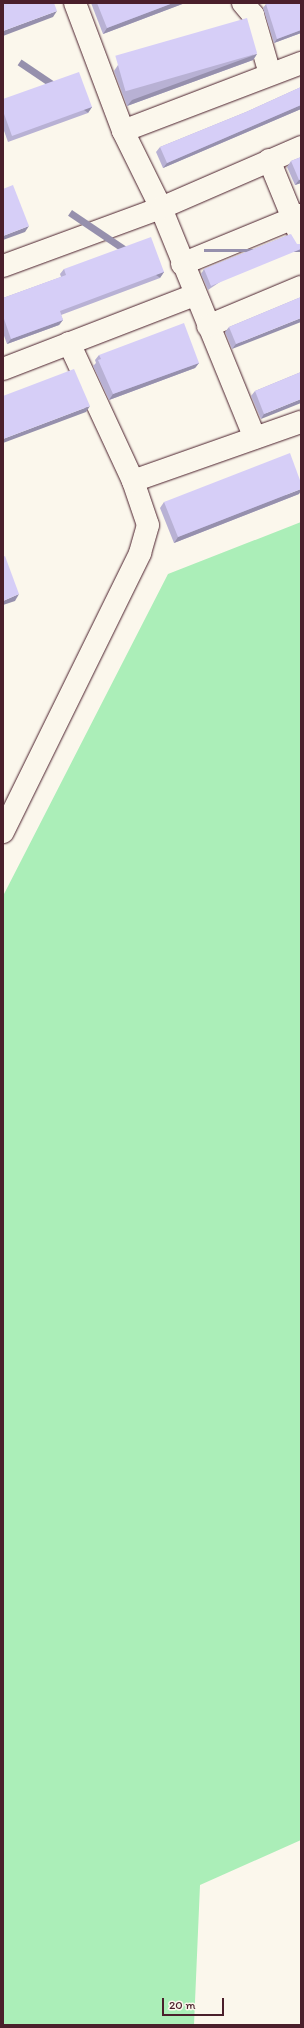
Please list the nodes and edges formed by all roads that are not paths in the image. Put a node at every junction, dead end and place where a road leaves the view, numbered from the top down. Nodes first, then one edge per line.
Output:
1 (75, 3) edge
2 (243, 3) edge
3 (301, 62) edge
4 (270, 74) junction
5 (123, 131) junction
6 (301, 147) edge
7 (269, 160) junction
8 (161, 208) junction
9 (297, 217) edge
10 (301, 238) edge
11 (182, 264) junction
12 (3, 266) edge
13 (301, 287) edge
14 (195, 295) junction
15 (208, 326) junction
16 (69, 343) junction
17 (3, 369) edge
18 (301, 422) edge
19 (255, 438) junction
20 (133, 481) junction
21 (3, 832) edge

1 - 5 street
2 - 4 street
3 - 4 street
4 - 5 street
5 - 8 street
6 - 7 street
7 - 8 street
7 - 9 street
8 - 11 street
8 - 12 street
9 - 10 street
9 - 11 street
11 - 14 street
13 - 15 street
14 - 15 street
14 - 16 street
15 - 19 street
16 - 17 street
16 - 20 street
18 - 19 street
19 - 20 street
20 - 21 street

